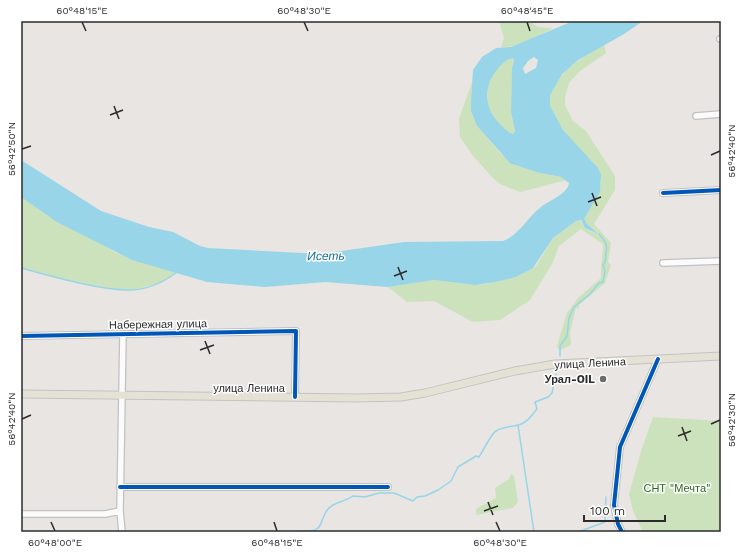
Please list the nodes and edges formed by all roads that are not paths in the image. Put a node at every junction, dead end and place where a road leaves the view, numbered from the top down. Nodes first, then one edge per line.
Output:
1 (721, 114) edge
2 (696, 116) dead end
3 (721, 190) edge
4 (663, 193) dead end
5 (721, 261) edge
6 (663, 263) dead end
7 (123, 334) junction
8 (21, 336) edge
9 (721, 356) edge
10 (658, 359) junction
11 (21, 394) edge
12 (122, 396) junction
13 (295, 397) junction
14 (120, 487) junction
15 (388, 487) dead end
16 (120, 511) junction
17 (21, 514) edge
18 (122, 532) edge
19 (622, 532) edge

1 - 2 street
3 - 4 street
5 - 6 street
7 - 8 street, Набережная улица
7 - 12 street
7 - 13 street, Набережная улица
9 - 10 main road, улица Ленина
10 - 13 main road, улица Ленина
10 - 19 street
11 - 12 main road, улица Ленина
12 - 13 main road, улица Ленина
12 - 14 street
14 - 15 street
14 - 16 street
16 - 17 street
16 - 18 street

